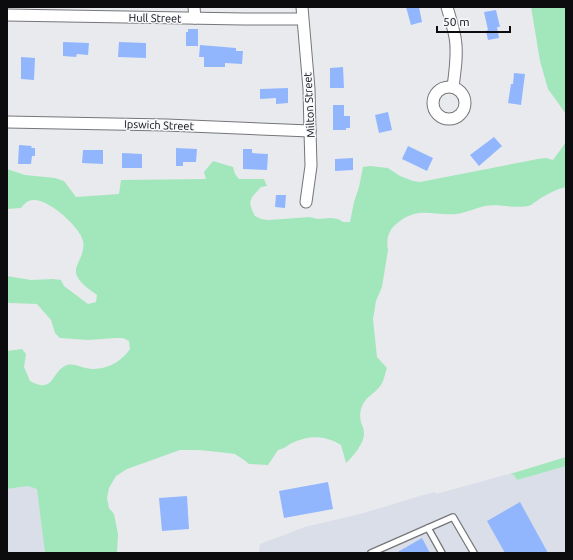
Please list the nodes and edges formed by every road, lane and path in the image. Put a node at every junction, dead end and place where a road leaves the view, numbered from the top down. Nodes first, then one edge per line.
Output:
1 (194, 7) edge
2 (302, 7) edge
3 (448, 7) edge
4 (7, 14) edge
5 (195, 18) junction
6 (302, 19) junction
7 (452, 87) dead end
8 (7, 122) edge
9 (310, 131) junction
10 (306, 202) dead end
11 (428, 528) junction
12 (371, 553) edge
13 (442, 553) edge
14 (474, 553) edge

1 - 5 street
2 - 6 street, Milton Street
3 - 7 street
4 - 5 street, Hull Street
5 - 6 street, Hull Street
6 - 9 street, Milton Street
8 - 9 street, Ipswich Street
9 - 10 street, Milton Street
11 - 12 lane
11 - 13 lane
11 - 14 lane

